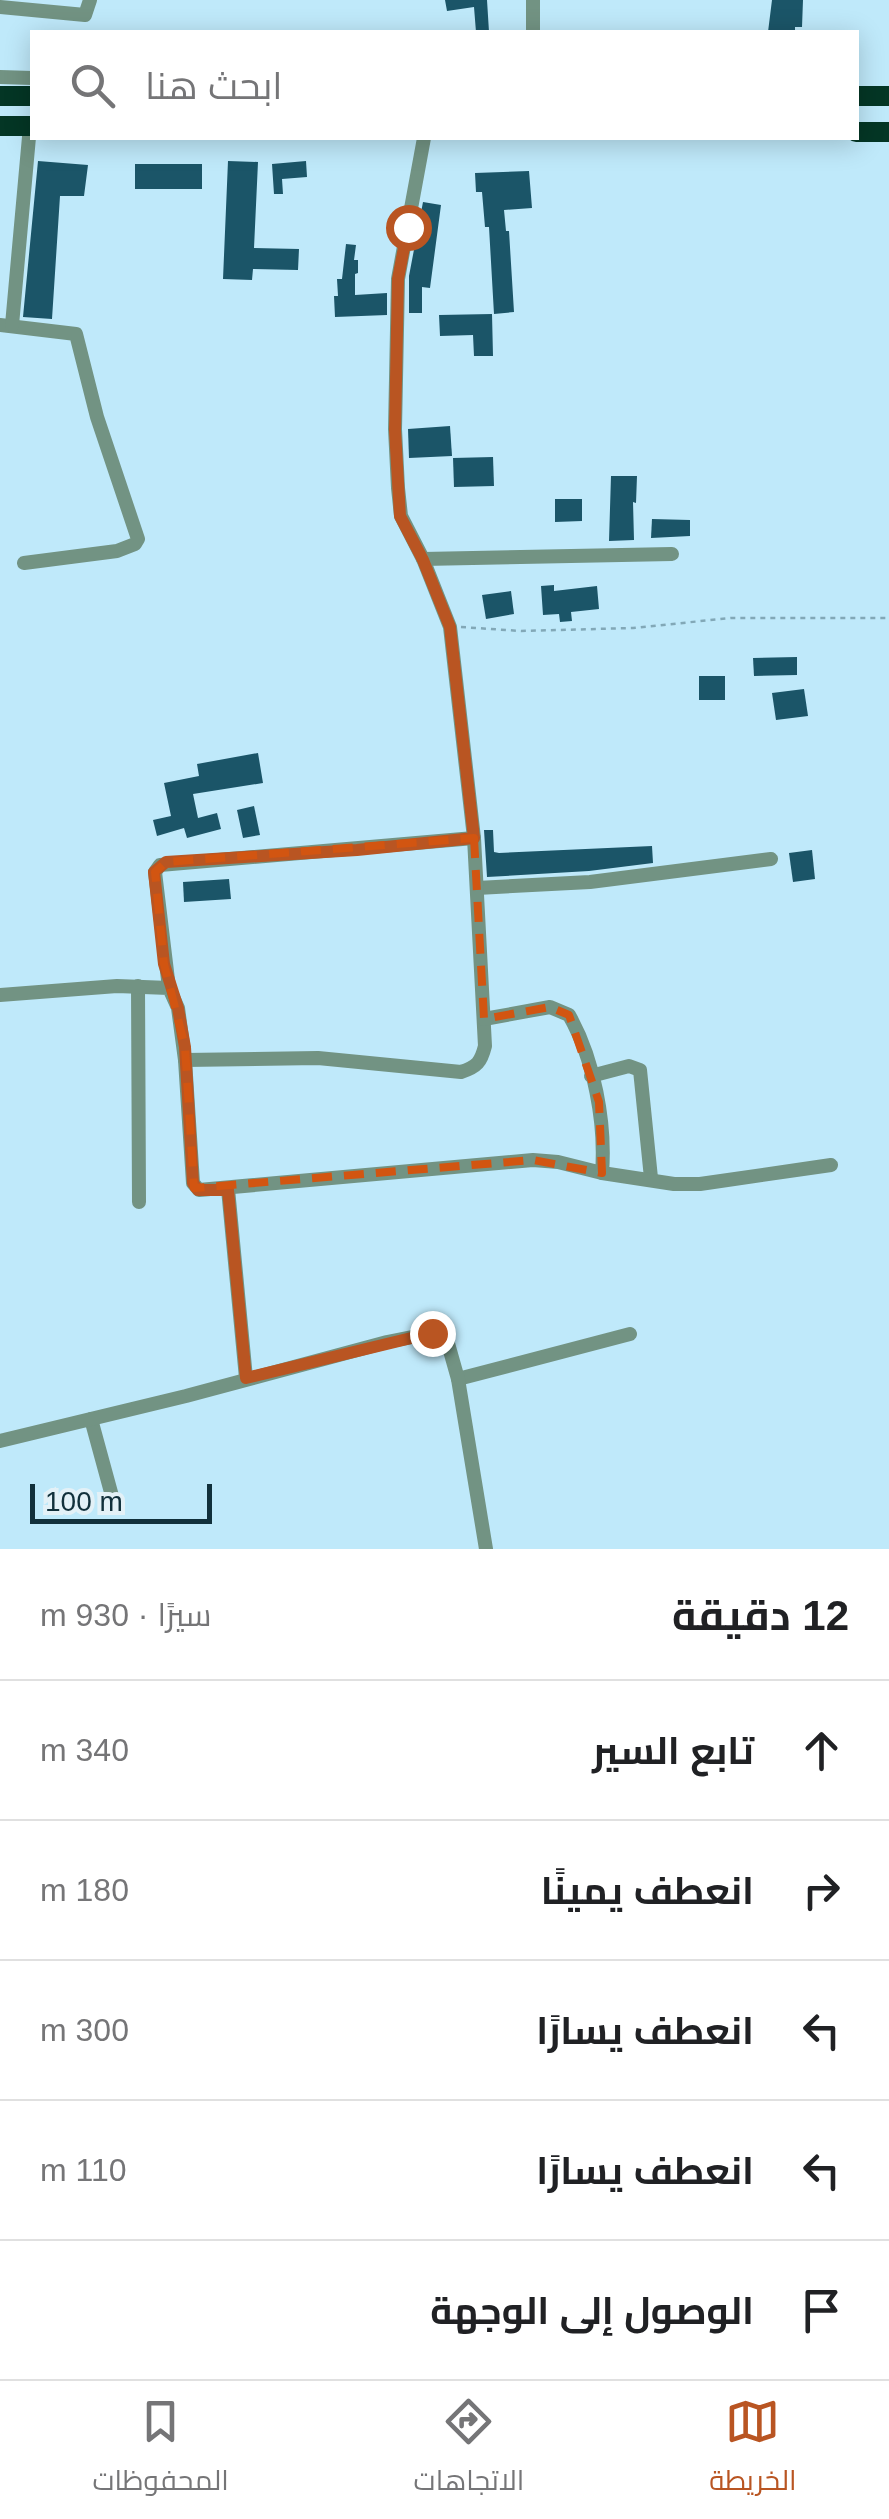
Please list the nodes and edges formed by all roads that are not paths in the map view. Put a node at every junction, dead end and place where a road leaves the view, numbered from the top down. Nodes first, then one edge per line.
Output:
1 (90, 0) edge
2 (533, 0) edge
3 (0, 7) edge
4 (533, 30) edge
5 (0, 77) edge
6 (30, 78) edge
7 (0, 96) edge
8 (30, 96) edge
9 (859, 96) edge
10 (889, 96) edge
11 (0, 126) edge
12 (30, 126) edge
13 (859, 132) edge
14 (889, 132) edge
15 (30, 140) edge
16 (424, 140) edge
17 (6, 325) edge
18 (672, 554) dead end
19 (423, 560) junction
20 (24, 563) dead end
21 (474, 838) junction
22 (770, 859) dead end
23 (476, 888) junction
24 (138, 986) junction
25 (169, 988) junction
26 (0, 996) edge
27 (484, 1019) junction
28 (186, 1060) junction
29 (591, 1076) junction
30 (831, 1165) dead end
31 (602, 1173) junction
32 (650, 1178) junction
33 (228, 1190) junction
34 (138, 1202) dead end
35 (630, 1334) dead end
36 (246, 1378) junction
37 (458, 1378) junction
38 (91, 1419) junction
39 (0, 1441) edge
40 (112, 1496) dead end
41 (486, 1549) edge

1 - 3 street
2 - 4 street
5 - 6 street
7 - 8 highway
9 - 10 highway
11 - 12 highway
13 - 14 highway
15 - 17 street
16 - 19 street
17 - 20 street
18 - 19 street
19 - 21 street
21 - 23 street
21 - 25 street
22 - 23 street
23 - 27 street
24 - 25 street
24 - 26 street
24 - 34 street
25 - 28 street
27 - 28 street
27 - 29 street
28 - 33 street
29 - 31 street
29 - 32 street
30 - 32 street
31 - 32 street
31 - 33 street
33 - 36 street
35 - 37 street
36 - 37 street
36 - 38 street
37 - 41 street
38 - 39 street
38 - 40 street

